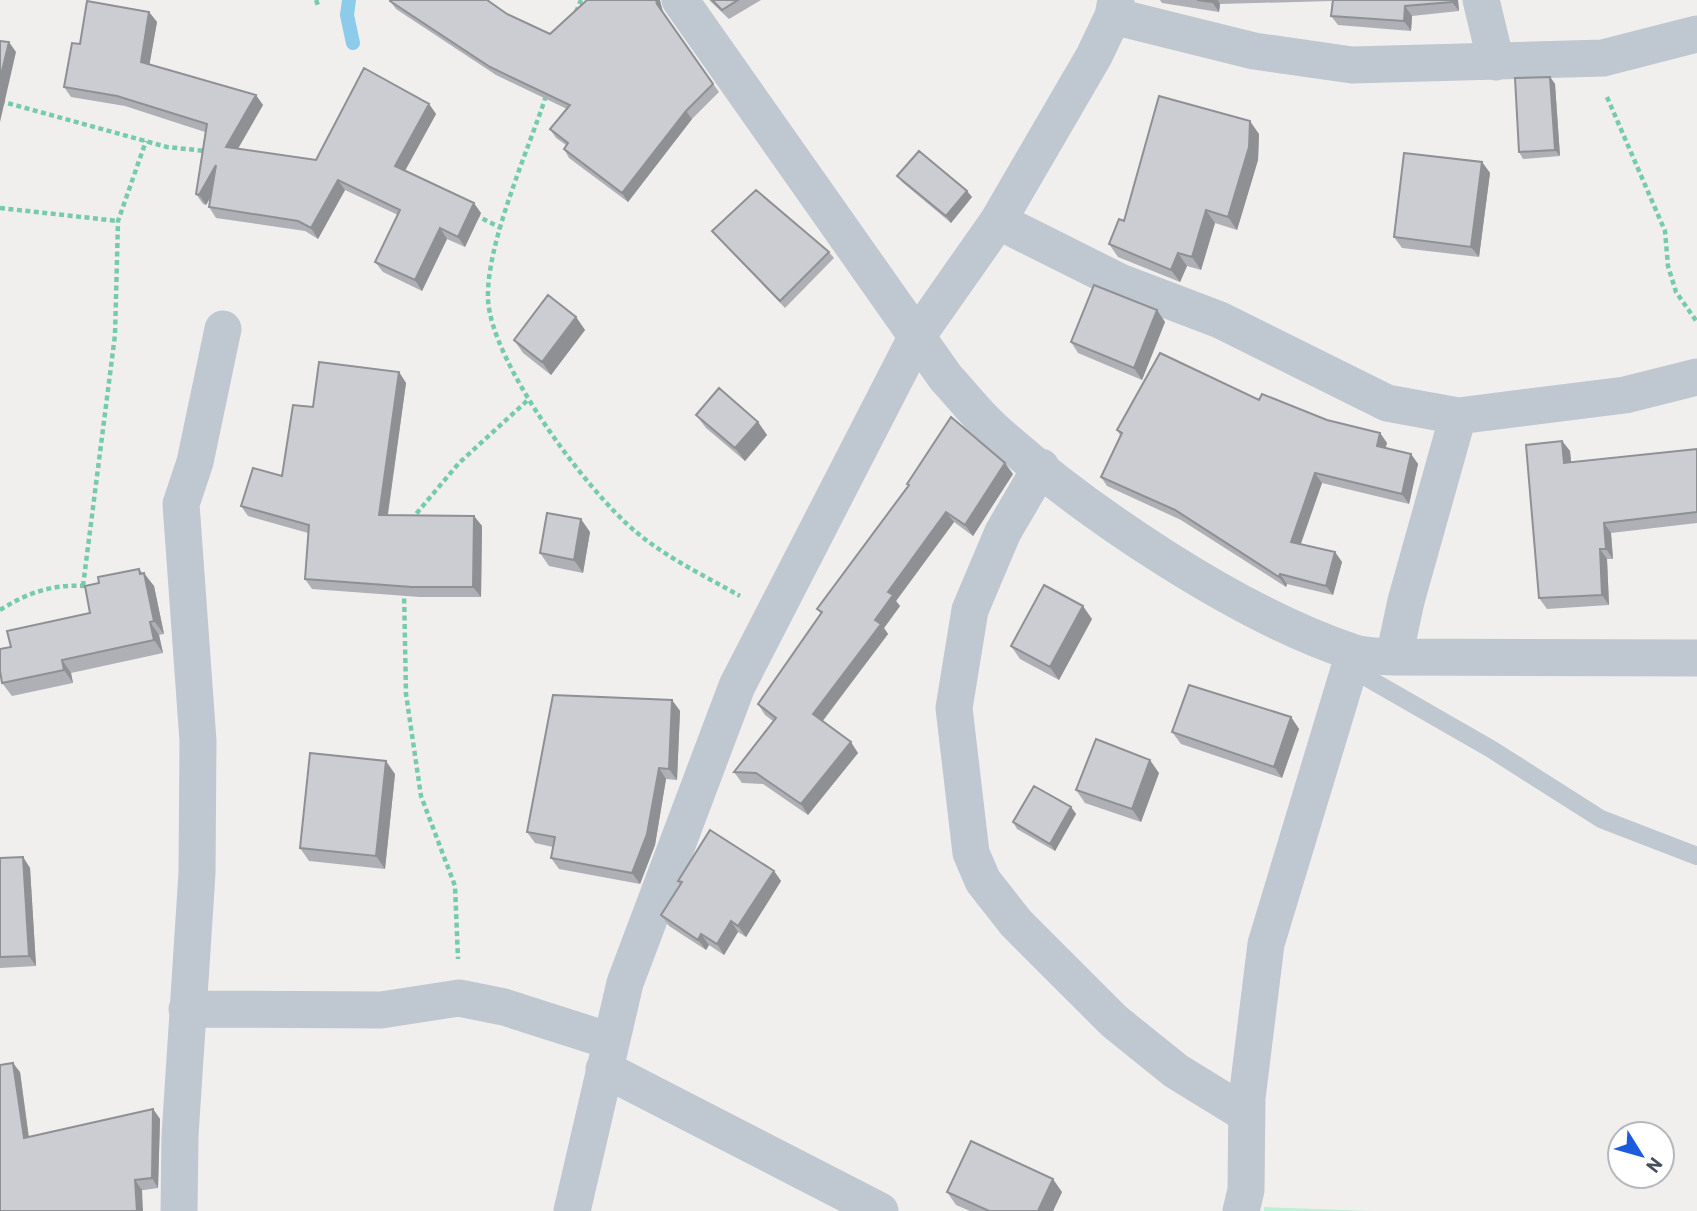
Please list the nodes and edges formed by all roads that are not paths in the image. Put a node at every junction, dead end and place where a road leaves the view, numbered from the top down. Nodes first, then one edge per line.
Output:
1 (680, 0) edge
2 (1480, 0) edge
3 (1115, 8) edge
4 (1697, 34) edge
5 (1496, 62) junction
6 (998, 221) junction
7 (223, 329) dead end
8 (916, 338) junction
9 (1697, 377) edge
10 (1458, 416) junction
11 (1041, 467) junction
12 (1394, 657) junction
13 (1697, 658) edge
14 (1352, 661) junction
15 (1697, 856) edge
16 (187, 1009) junction
17 (607, 1055) junction
18 (1246, 1114) junction
19 (179, 1211) edge
20 (572, 1211) edge
21 (880, 1211) edge
22 (1241, 1211) edge

1 - 8 street
2 - 5 street
3 - 5 street
3 - 6 street
4 - 5 street
6 - 8 street
6 - 10 street
7 - 16 street
8 - 11 street
8 - 17 street
9 - 10 street
10 - 12 street
11 - 14 street
11 - 18 street
12 - 13 street
12 - 14 street
14 - 15 lane
14 - 18 street
16 - 17 street
16 - 19 street
17 - 20 street
17 - 21 street
18 - 22 street

